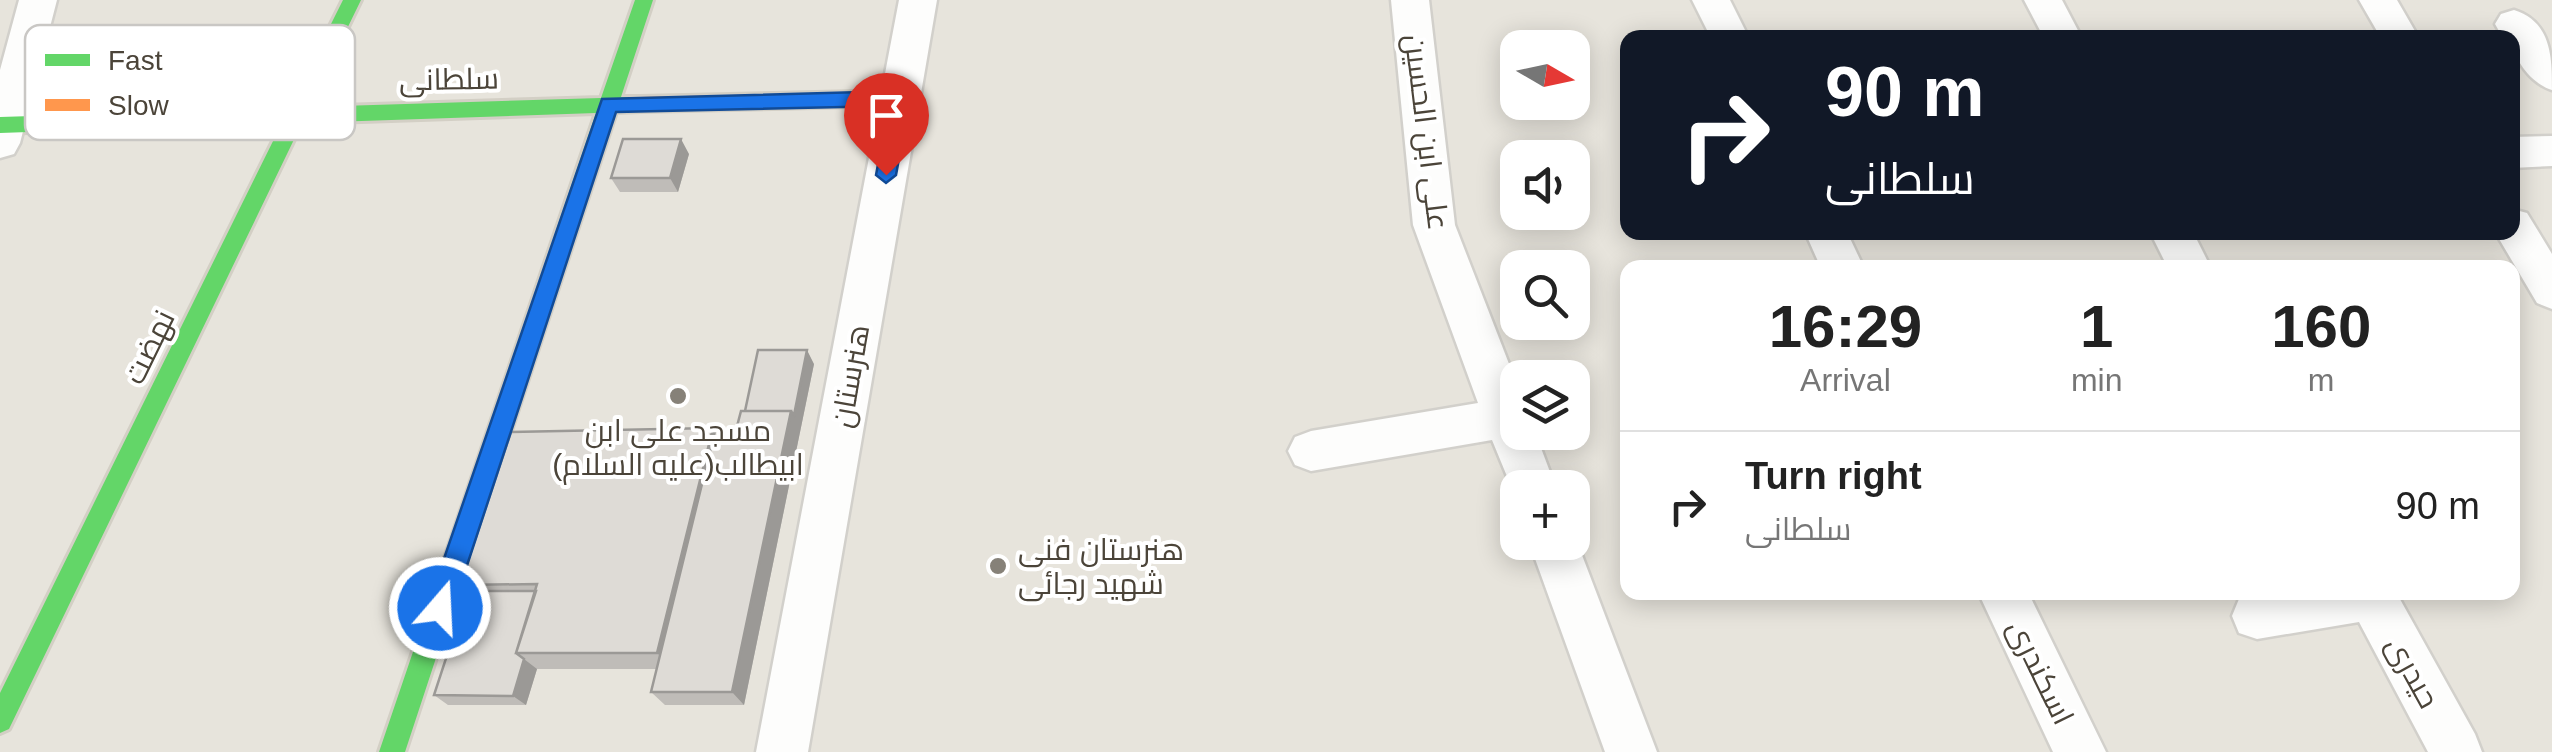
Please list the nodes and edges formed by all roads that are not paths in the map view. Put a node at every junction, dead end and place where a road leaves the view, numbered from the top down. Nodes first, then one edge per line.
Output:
1 (38, 0) edge
2 (352, 0) edge
3 (644, 0) edge
4 (918, 0) edge
5 (1410, 0) edge
6 (1712, 0) edge
7 (2043, 0) edge
8 (2378, 0) edge
9 (2514, 24) dead end
10 (31, 25) edge
11 (340, 25) edge
12 (1726, 30) edge
13 (2060, 30) edge
14 (2395, 30) edge
15 (2518, 30) edge
16 (2520, 32) edge
17 (25, 47) edge
18 (2552, 76) edge
19 (900, 98) junction
20 (609, 105) junction
21 (355, 112) edge
22 (2, 131) edge
23 (284, 140) edge
24 (2552, 151) edge
25 (2520, 152) edge
26 (2520, 238) edge
27 (2552, 292) edge
28 (1500, 400) edge
29 (1500, 419) edge
30 (1312, 451) dead end
31 (1560, 560) edge
32 (2006, 600) edge
33 (2343, 600) edge
34 (2373, 600) edge
35 (2256, 616) dead end
36 (0, 720) edge
37 (392, 752) edge
38 (782, 752) edge
39 (1631, 752) edge
40 (2080, 752) edge
41 (2456, 752) edge

1 - 10 street
2 - 11 street, نهضت
3 - 20 street
4 - 19 street, هنرستان
5 - 28 street, علی ابن الحسین
6 - 12 street
7 - 13 street
8 - 14 street
9 - 15 street
16 - 18 street
17 - 22 street
19 - 20 street, سلطانی
19 - 38 street, هنرستان
20 - 21 street, سلطانی
20 - 37 street
23 - 36 street, نهضت
24 - 25 street
26 - 27 street
29 - 30 street
31 - 39 street
32 - 40 street, اسکندری
33 - 35 street
34 - 41 street, حیدری

